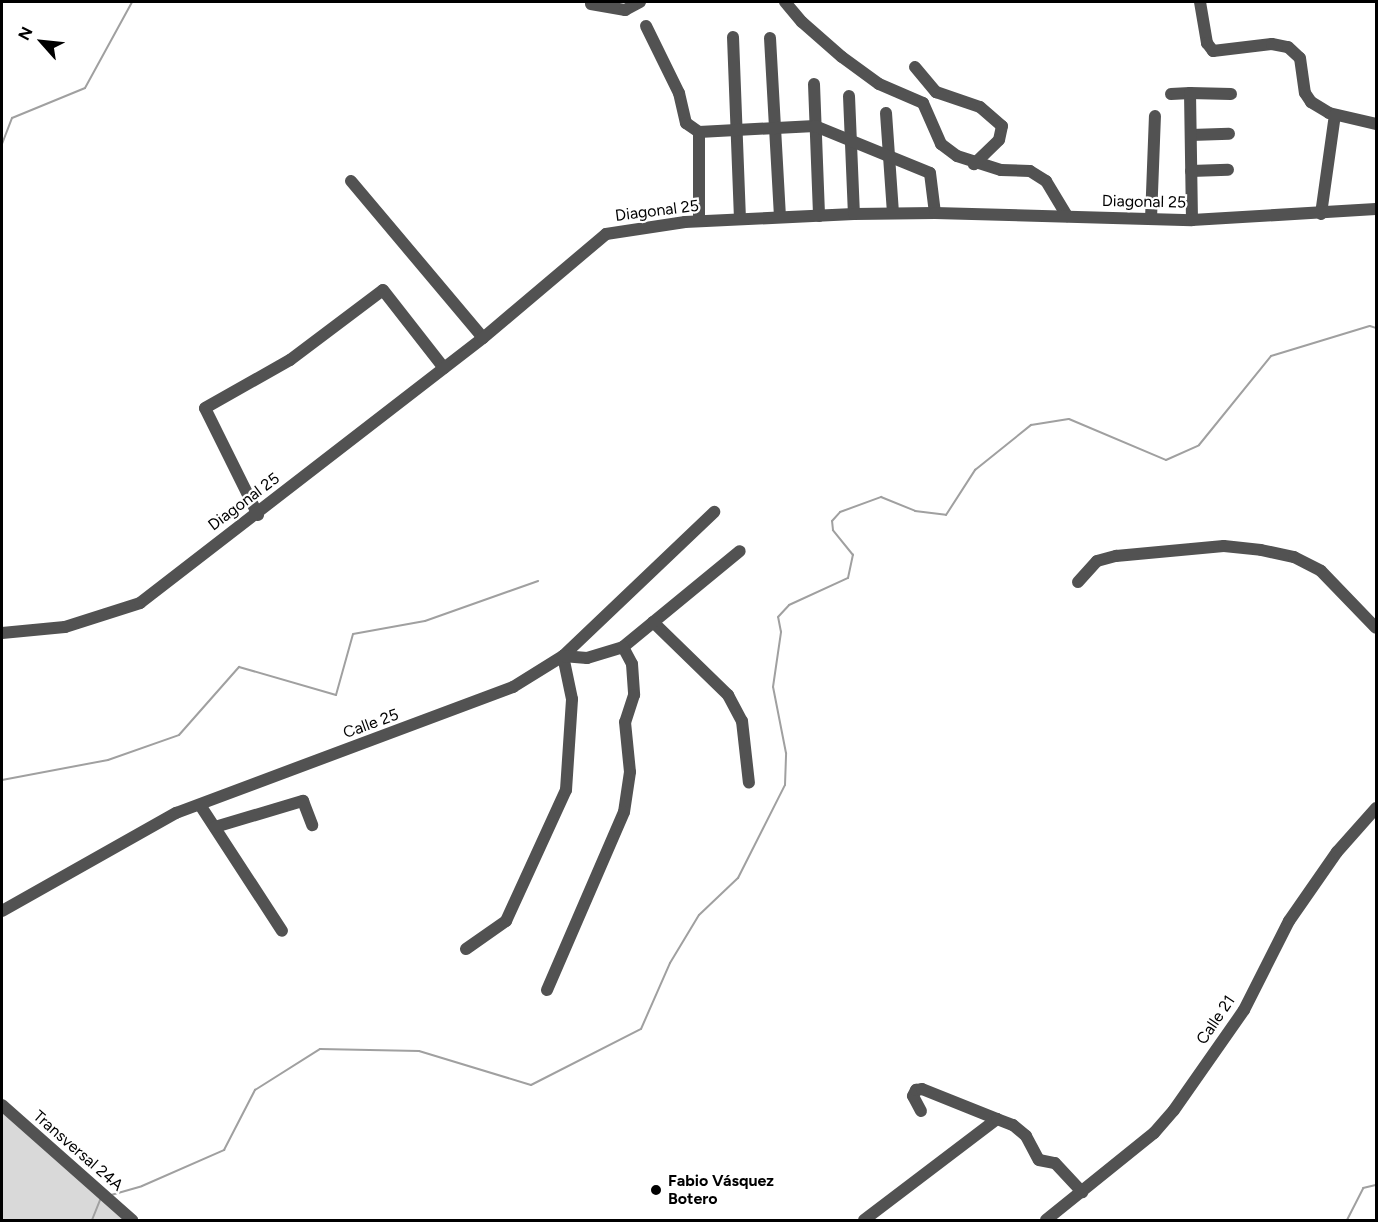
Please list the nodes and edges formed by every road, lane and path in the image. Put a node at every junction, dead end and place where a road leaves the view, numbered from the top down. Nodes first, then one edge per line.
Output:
1 (639, 2) edge
2 (785, 2) edge
3 (1200, 2) edge
4 (591, 4) dead end
5 (646, 26) dead end
6 (733, 38) dead end
7 (770, 38) dead end
8 (915, 67) dead end
9 (814, 84) dead end
10 (936, 92) junction
11 (1190, 93) junction
12 (1171, 94) dead end
13 (1231, 94) dead end
14 (849, 96) dead end
15 (923, 103) junction
16 (886, 114) dead end
17 (1335, 115) junction
18 (1155, 116) dead end
19 (1377, 124) edge
20 (815, 126) junction
21 (776, 128) junction
22 (738, 130) junction
23 (699, 132) junction
24 (1229, 134) dead end
25 (1191, 135) junction
26 (851, 141) junction
27 (890, 155) junction
28 (974, 164) junction
29 (1228, 170) dead end
30 (1191, 171) junction
31 (351, 180) dead end
32 (1377, 209) edge
33 (893, 213) junction
34 (935, 213) junction
35 (854, 214) junction
36 (1321, 214) junction
37 (819, 216) junction
38 (1067, 216) junction
39 (780, 217) junction
40 (740, 219) junction
41 (1151, 219) junction
42 (1192, 220) junction
43 (699, 221) junction
44 (483, 338) junction
45 (444, 368) junction
46 (714, 512) dead end
47 (258, 515) junction
48 (740, 551) dead end
49 (1078, 582) dead end
50 (653, 622) junction
51 (1377, 628) edge
52 (2, 633) edge
53 (623, 647) junction
54 (563, 656) junction
55 (749, 783) dead end
56 (200, 805) junction
57 (1377, 808) edge
58 (312, 825) dead end
59 (215, 827) junction
60 (2, 911) edge
61 (282, 931) dead end
62 (466, 949) dead end
63 (547, 990) dead end
64 (2, 1105) edge
65 (921, 1111) dead end
66 (997, 1119) junction
67 (1082, 1192) junction
68 (132, 1221) edge
69 (864, 1221) edge
70 (1046, 1221) edge

1 - 4 street
2 - 15 street
3 - 17 street
5 - 23 street
6 - 22 street
7 - 21 street
8 - 10 street
9 - 20 street
10 - 15 street
10 - 28 street
11 - 12 street
11 - 13 street
11 - 25 street
14 - 26 street
15 - 28 street
16 - 27 street
17 - 19 street
17 - 36 street
18 - 41 street
20 - 21 street
20 - 26 street
20 - 37 street
21 - 22 street
21 - 39 street
22 - 23 street
22 - 40 street
23 - 43 street
24 - 25 street
25 - 30 street
26 - 27 street
26 - 35 street
27 - 33 street
27 - 34 street
28 - 38 street
29 - 30 street
30 - 42 street
31 - 44 street
32 - 36 street, Diagonal 25
33 - 34 street, Diagonal 25
33 - 35 street, Diagonal 25
34 - 38 street, Diagonal 25
35 - 37 street, Diagonal 25
36 - 42 street, Diagonal 25
37 - 39 street, Diagonal 25
38 - 41 street, Diagonal 25
39 - 40 street, Diagonal 25
40 - 43 street, Diagonal 25
41 - 42 street, Diagonal 25
43 - 44 street, Diagonal 25
44 - 45 street, Diagonal 25
45 - 47 street, Diagonal 25
45 - 47 street
46 - 54 street, Calle 25
47 - 52 street, Diagonal 25
48 - 50 street
49 - 51 street
50 - 53 street
50 - 55 street
53 - 54 street
53 - 63 street
54 - 56 street, Calle 25
54 - 62 street
56 - 59 street
56 - 60 street, Calle 25
57 - 67 street, Calle 21
58 - 59 street
59 - 61 street
64 - 68 street, Transversal 24A
65 - 66 street
66 - 67 street
66 - 69 street
67 - 70 street, Calle 21

